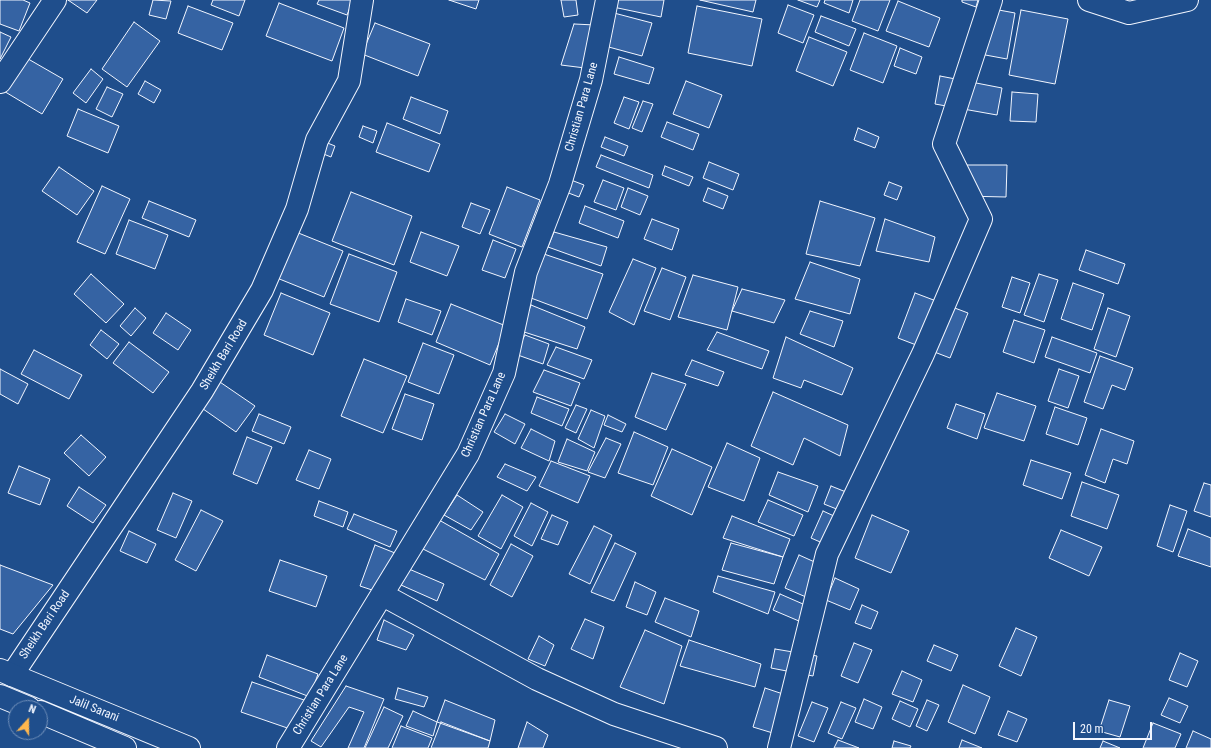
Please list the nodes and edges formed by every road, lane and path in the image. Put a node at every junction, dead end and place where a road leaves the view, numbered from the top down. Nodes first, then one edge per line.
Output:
1 (55, 0) edge
2 (362, 0) edge
3 (607, 0) edge
4 (991, 0) edge
5 (1187, 0) edge
6 (1102, 2) edge
7 (0, 82) edge
8 (383, 595) junction
9 (6, 673) edge
10 (0, 696) edge
11 (10, 700) edge
12 (48, 715) edge
13 (125, 748) edge
14 (189, 748) edge
15 (288, 748) edge
16 (716, 748) edge
17 (779, 748) edge

1 - 7 street
2 - 9 street, Sheikh Bari Road
3 - 8 street, Christian Para Lane
4 - 17 street
5 - 6 street
8 - 15 street, Christian Para Lane
8 - 16 street
9 - 14 street, Jalil Sarani
10 - 11 street
12 - 13 street, Jalil Sarani

